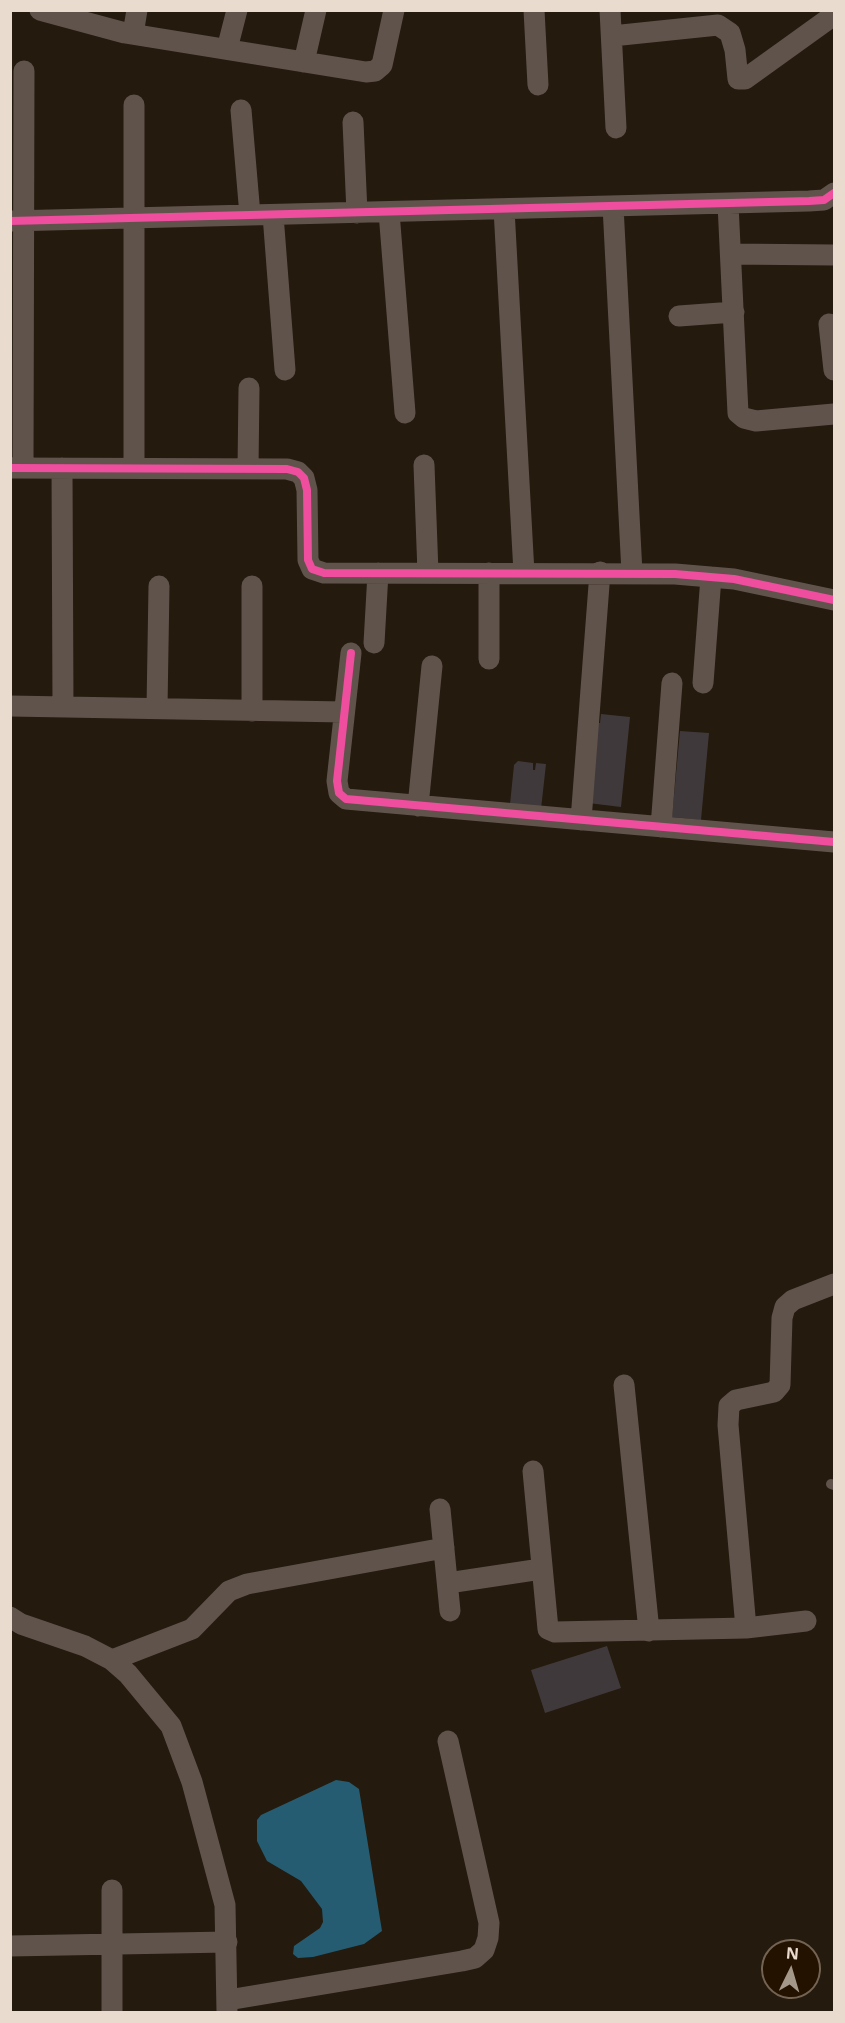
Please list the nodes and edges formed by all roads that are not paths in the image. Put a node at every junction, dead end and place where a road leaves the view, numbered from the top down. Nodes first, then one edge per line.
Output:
1 (137, 10) edge
2 (237, 10) edge
3 (316, 10) edge
4 (394, 10) edge
5 (534, 10) edge
6 (610, 10) edge
7 (53, 12) edge
8 (834, 15) edge
9 (133, 34) junction
10 (612, 36) junction
11 (227, 49) junction
12 (304, 62) junction
13 (24, 71) dead end
14 (538, 86) dead end
15 (134, 105) dead end
16 (241, 110) dead end
17 (353, 122) dead end
18 (616, 128) dead end
19 (834, 193) edge
20 (728, 204) junction
21 (613, 206) junction
22 (504, 209) junction
23 (389, 212) junction
24 (357, 213) junction
25 (250, 215) junction
26 (273, 215) junction
27 (134, 218) junction
28 (17, 221) edge
29 (731, 254) junction
30 (834, 255) edge
31 (734, 312) junction
32 (679, 316) dead end
33 (829, 324) dead end
34 (285, 370) dead end
35 (834, 370) edge
36 (249, 388) dead end
37 (405, 413) dead end
38 (834, 414) edge
39 (424, 465) dead end
40 (17, 468) edge
41 (63, 468) junction
42 (134, 468) junction
43 (248, 469) junction
44 (600, 572) junction
45 (378, 573) junction
46 (428, 573) junction
47 (489, 573) junction
48 (524, 573) junction
49 (632, 573) junction
50 (711, 577) junction
51 (159, 586) dead end
52 (252, 586) dead end
53 (834, 600) edge
54 (374, 644) dead end
55 (351, 653) dead end
56 (489, 659) dead end
57 (432, 666) dead end
58 (672, 683) dead end
59 (703, 683) dead end
60 (10, 706) edge
61 (63, 707) junction
62 (158, 708) junction
63 (252, 711) junction
64 (344, 712) junction
65 (418, 806) junction
66 (581, 820) junction
67 (661, 827) junction
68 (834, 842) edge
69 (834, 1284) edge
70 (624, 1385) dead end
71 (533, 1470) dead end
72 (440, 1509) dead end
73 (444, 1548) junction
74 (541, 1569) junction
75 (448, 1583) junction
76 (450, 1611) dead end
77 (10, 1617) edge
78 (806, 1621) dead end
79 (746, 1628) junction
80 (649, 1630) junction
81 (112, 1660) junction
82 (448, 1741) dead end
83 (112, 1890) dead end
84 (227, 1942) junction
85 (112, 1944) junction
86 (10, 1946) edge
87 (227, 2006) edge
88 (112, 2013) edge

1 - 9 street
2 - 11 street
3 - 12 street
4 - 12 street
5 - 14 street
6 - 10 street
7 - 9 street
8 - 10 street
9 - 11 street
10 - 18 street
11 - 12 street
13 - 28 street
15 - 27 street
16 - 25 street
17 - 24 street
19 - 20 street
20 - 21 street
20 - 29 street
21 - 22 street
21 - 49 street
22 - 23 street
22 - 48 street
23 - 24 street
23 - 37 street
24 - 26 street
25 - 26 street
25 - 27 street
26 - 34 street
27 - 28 street
27 - 42 street
28 - 40 street
29 - 30 street
29 - 31 street
31 - 32 street
31 - 38 street
33 - 35 street
36 - 43 street
39 - 46 street
40 - 41 street
41 - 42 street
41 - 61 street
42 - 43 street
43 - 45 street
44 - 48 street
44 - 49 street
44 - 66 street
45 - 46 street
45 - 54 street
46 - 47 street
47 - 48 street
47 - 56 street
49 - 50 street
50 - 53 street
50 - 59 street
51 - 62 street
52 - 63 street
55 - 64 street
57 - 65 street
58 - 67 street
60 - 61 street
61 - 62 street
62 - 63 street
63 - 64 street
64 - 65 street
65 - 66 street
66 - 67 street
67 - 68 street
69 - 79 street
70 - 80 street
71 - 74 street
72 - 73 street
73 - 75 street
73 - 81 street
74 - 75 street
74 - 80 street
75 - 76 street
77 - 81 street
78 - 79 street
79 - 80 street
81 - 84 street
82 - 87 street
83 - 85 street
84 - 85 street
84 - 87 street
85 - 86 street
85 - 88 street

